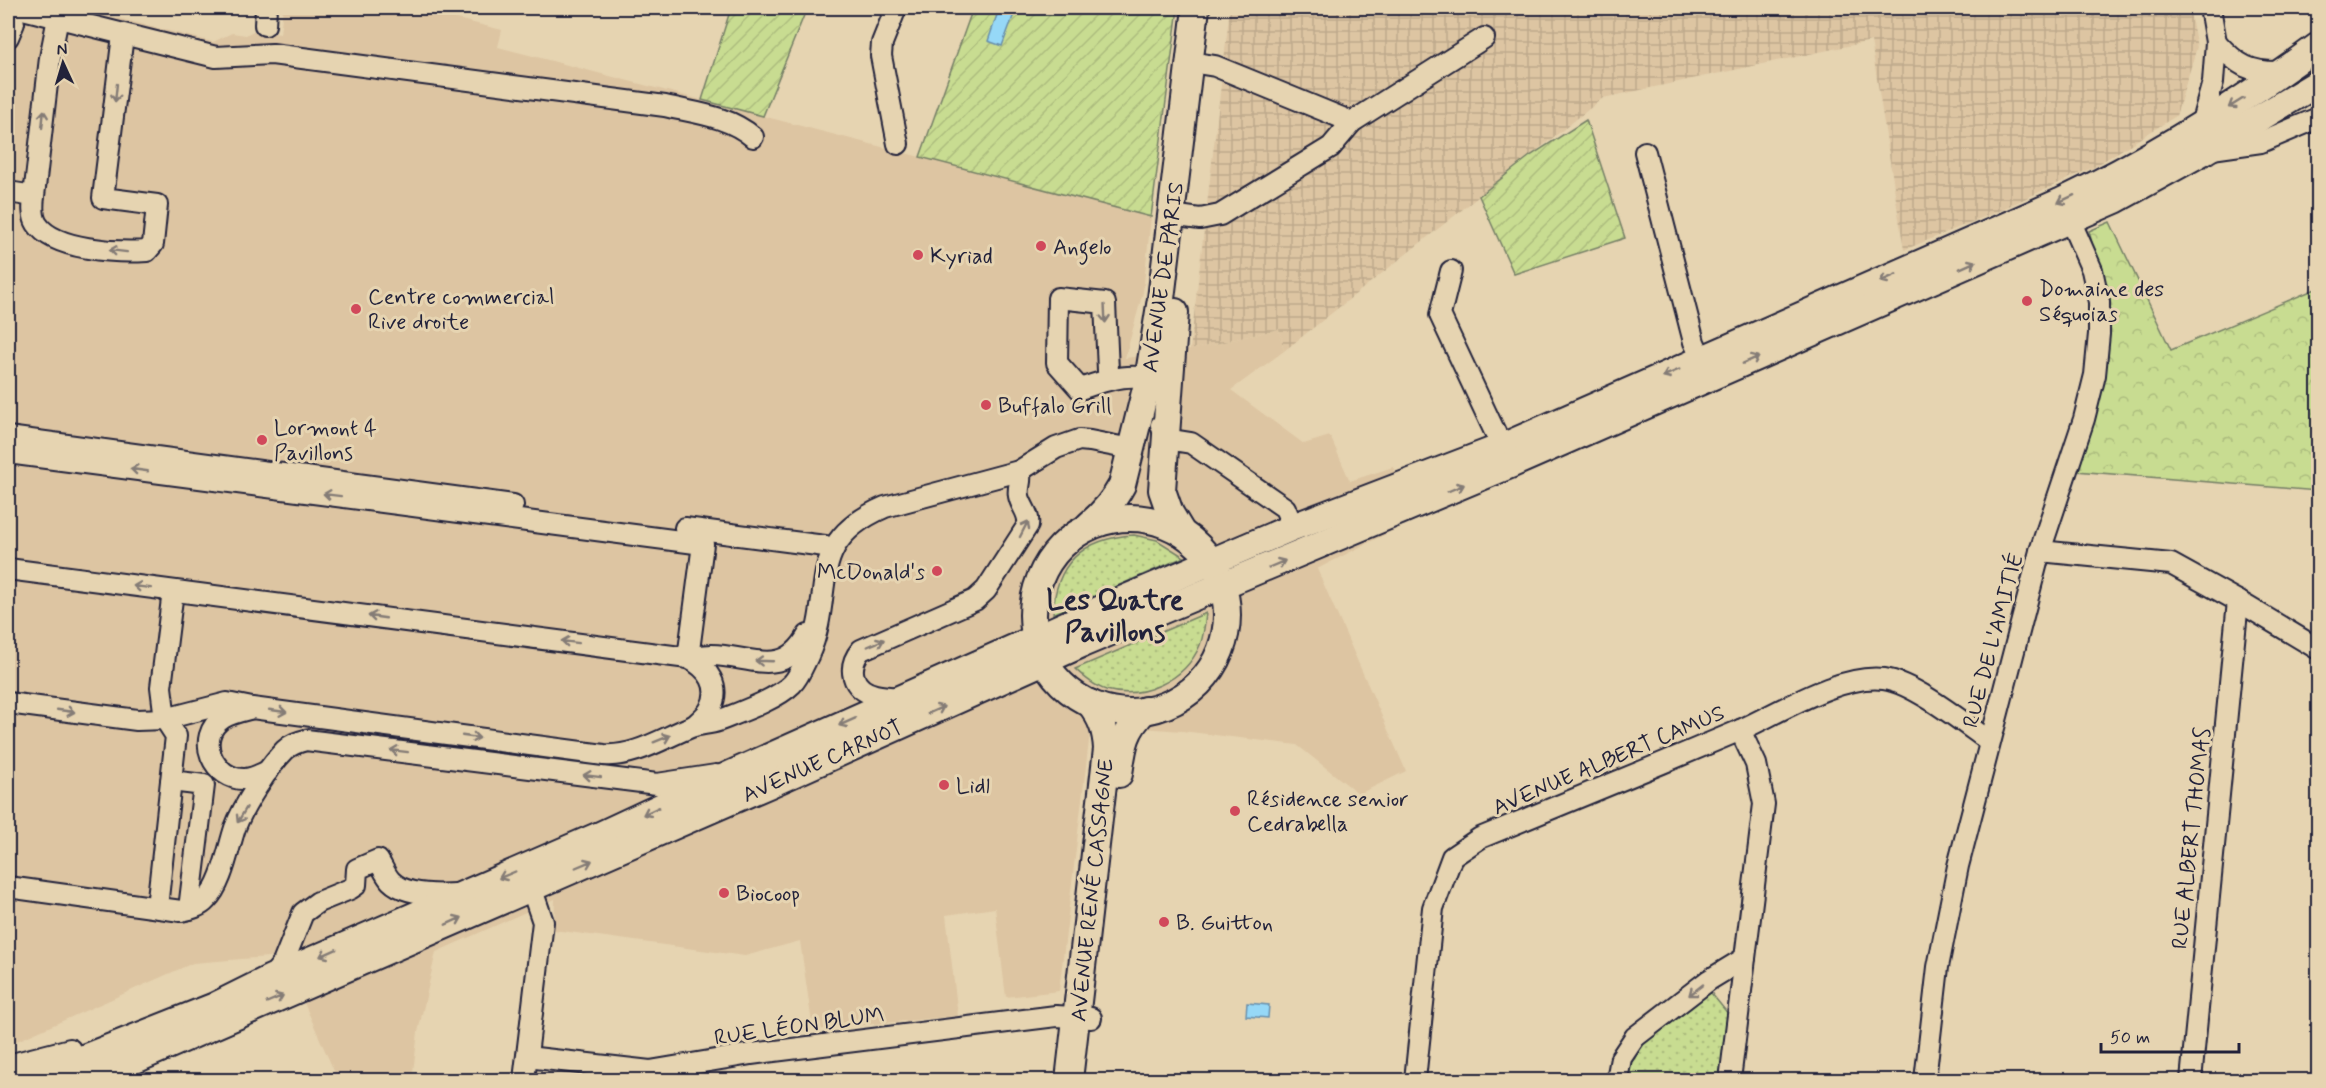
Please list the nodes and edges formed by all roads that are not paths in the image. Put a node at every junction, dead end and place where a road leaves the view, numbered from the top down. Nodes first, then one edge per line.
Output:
1 (8, 8) edge
2 (19, 8) edge
3 (896, 8) edge
4 (1196, 8) edge
5 (1210, 8) edge
6 (2210, 8) edge
7 (58, 18) junction
8 (123, 35) junction
9 (8, 37) edge
10 (1484, 38) dead end
11 (2216, 42) junction
12 (2319, 46) edge
13 (1197, 63) junction
14 (2282, 72) junction
15 (2319, 84) edge
16 (2319, 118) edge
17 (1352, 122) junction
18 (2201, 125) junction
19 (753, 137) dead end
20 (898, 144) dead end
21 (2206, 150) junction
22 (1645, 152) dead end
23 (8, 192) edge
24 (34, 196) junction
25 (1178, 216) junction
26 (2070, 220) junction
27 (1452, 271) dead end
28 (1702, 360) junction
29 (1110, 379) junction
30 (1148, 380) junction
31 (8, 437) edge
32 (1166, 439) junction
33 (1502, 447) junction
34 (1131, 449) junction
35 (8, 453) edge
36 (1019, 471) junction
37 (1293, 527) junction
38 (1083, 529) junction
39 (1182, 533) junction
40 (832, 550) junction
41 (2040, 551) junction
42 (1212, 563) junction
43 (8, 569) edge
44 (1223, 586) junction
45 (173, 591) junction
46 (2238, 601) junction
47 (819, 614) junction
48 (1035, 639) junction
49 (2319, 649) edge
50 (688, 658) junction
51 (1045, 663) junction
52 (900, 698) junction
53 (1090, 703) junction
54 (8, 704) edge
55 (252, 708) junction
56 (1145, 710) junction
57 (165, 719) junction
58 (694, 726) junction
59 (1740, 730) junction
60 (1989, 741) junction
61 (216, 766) junction
62 (268, 771) junction
63 (734, 773) junction
64 (171, 781) junction
65 (204, 785) junction
66 (8, 887) edge
67 (531, 887) junction
68 (465, 893) junction
69 (157, 907) junction
70 (189, 909) junction
71 (1745, 958) junction
72 (271, 978) junction
73 (1084, 1017) junction
74 (221, 1021) junction
75 (70, 1049) junction
76 (527, 1057) junction
77 (8, 1065) edge
78 (8, 1076) edge
79 (28, 1080) edge
80 (60, 1080) edge
81 (89, 1080) edge
82 (524, 1080) edge
83 (1069, 1080) edge
84 (1083, 1080) edge
85 (1415, 1080) edge
86 (1617, 1080) edge
87 (1730, 1080) edge
88 (1925, 1080) edge
89 (2191, 1080) edge

1 - 9 street
2 - 7 street
3 - 20 street
4 - 13 main road, AVENUE DE PARIS
5 - 13 main road, AVENUE DE PARIS
6 - 11 street
7 - 8 street
24 -> 7 street
8 - 19 street
8 -> 24 street
10 - 17 street
11 - 14 street
11 - 18 street
12 - 14 main road, AVENUE CARNOT
13 - 17 street
13 - 25 main road, AVENUE DE PARIS
14 -> 18 main road, AVENUE CARNOT
15 - 21 main road, AVENUE CARNOT
16 - 21 street
17 - 25 street
18 -> 28 main road, AVENUE CARNOT
21 - 26 main road, AVENUE CARNOT
22 - 28 street
23 - 24 street
25 - 30 main road, AVENUE DE PARIS
25 - 32 main road, AVENUE DE PARIS
26 - 41 street, RUE DE L'AMITIÉ
44 -> 26 main road, AVENUE CARNOT
27 - 33 street
28 -> 33 main road, AVENUE CARNOT
29 -> 29 street
29 - 30 street
30 - 32 street
30 - 34 main road, AVENUE DE PARIS
31 - 40 street
32 - 37 street
32 - 39 main road, AVENUE DE PARIS
33 - 37 main road, AVENUE CARNOT
34 - 36 street
34 - 38 main road, AVENUE DE PARIS
50 -> 35 street
36 - 40 street
52 -> 36 street
37 - 42 main road, AVENUE CARNOT
38 - 39 main road
38 - 48 main road, AVENUE DE PARIS
39 - 42 main road
40 - 47 street
41 - 46 street
41 - 60 street, RUE DE L'AMITIÉ
42 - 44 main road
42 - 48 main road, AVENUE CARNOT
45 -> 43 street
44 - 51 main road, AVENUE CARNOT
44 - 56 main road
50 -> 45 street
45 - 57 street
46 - 49 street
46 - 89 street, RUE ALBERT THOMAS
47 -> 50 street
47 - 58 street
48 - 51 main road, AVENUE DE PARIS
48 - 52 main road, AVENUE CARNOT
50 - 58 street
51 - 53 main road, AVENUE DE PARIS
67 -> 51 main road, AVENUE CARNOT
52 -> 63 main road, AVENUE CARNOT
53 - 56 main road
53 - 73 main road, AVENUE RENÉ CASSAGNE
54 -> 57 street
55 - 57 street
55 -> 58 street
55 - 61 street
56 - 73 main road, AVENUE RENÉ CASSAGNE
57 - 64 street
59 - 60 street, AVENUE ALBERT CAMUS
59 - 71 street
59 - 85 street, AVENUE ALBERT CAMUS
60 - 88 street, RUE DE L'AMITIÉ
61 - 62 street
61 - 65 street
63 -> 62 street
62 -> 70 street
63 -> 68 main road, AVENUE CARNOT
64 - 65 street
64 - 69 street
65 - 70 street
66 - 69 street
74 -> 67 main road, AVENUE CARNOT
67 - 76 street
68 -> 72 main road, AVENUE CARNOT
68 - 72 street
69 - 70 street
71 -> 86 street
71 - 87 street
72 - 75 main road
72 - 79 main road
73 - 76 street, RUE LÉON BLUM
73 - 83 main road, AVENUE RENÉ CASSAGNE
73 - 84 main road, AVENUE RENÉ CASSAGNE
74 - 80 main road
74 - 81 main road
75 - 77 street
75 - 78 main road
76 - 82 street

